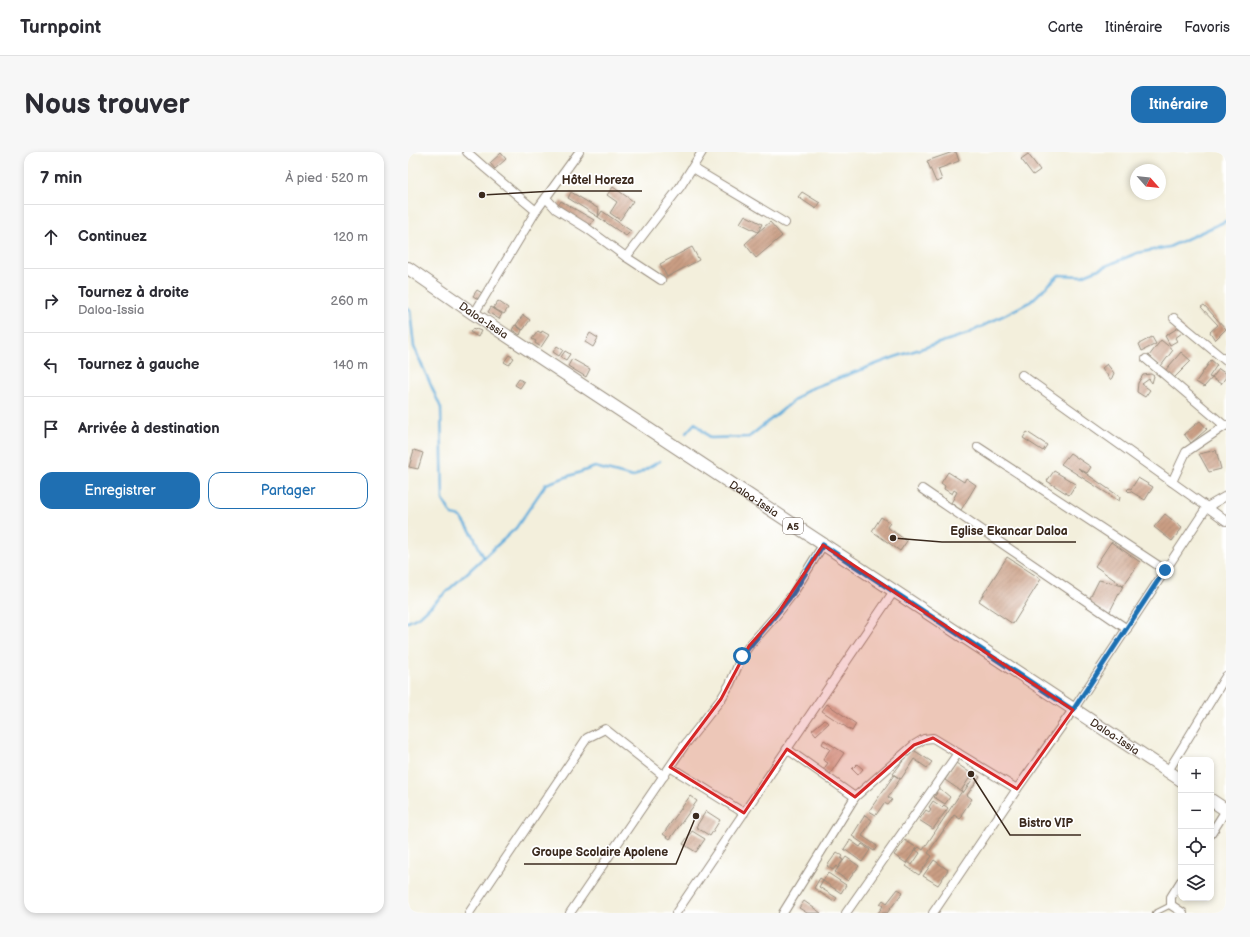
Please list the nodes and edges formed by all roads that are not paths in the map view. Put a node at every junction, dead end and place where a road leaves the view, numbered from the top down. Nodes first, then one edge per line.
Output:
1 (467, 152) edge
2 (579, 152) edge
3 (702, 152) edge
4 (692, 168) junction
5 (546, 198) junction
6 (536, 211) junction
7 (785, 223) dead end
8 (626, 257) junction
9 (408, 268) edge
10 (661, 280) dead end
11 (474, 314) junction
12 (1174, 318) dead end
13 (1146, 359) dead end
14 (1226, 361) edge
15 (1022, 375) dead end
16 (1226, 426) edge
17 (978, 447) dead end
18 (1172, 482) junction
19 (922, 489) dead end
20 (1226, 496) edge
21 (1207, 507) junction
22 (1226, 521) edge
23 (823, 545) junction
24 (1165, 570) junction
25 (894, 591) junction
26 (1127, 629) junction
27 (1226, 676) edge
28 (1073, 710) junction
29 (787, 749) junction
30 (958, 753) junction
31 (670, 767) junction
32 (1168, 772) junction
33 (664, 776) junction
34 (1178, 778) edge
35 (1016, 789) junction
36 (855, 797) junction
37 (1214, 802) edge
38 (1226, 810) edge
39 (744, 813) junction
40 (1214, 829) edge
41 (1178, 886) edge
42 (1171, 905) junction
43 (469, 913) edge
44 (570, 913) edge
45 (676, 913) edge
46 (783, 913) edge
47 (846, 913) edge
48 (933, 913) edge
49 (1155, 913) edge
50 (1183, 913) edge

1 - 6 street
2 - 5 street
3 - 4 street
4 - 7 street
4 - 8 street
5 - 6 street
5 - 8 street
6 - 11 street
8 - 10 street
9 - 11 main road, Daloa-Issia / A5
11 - 23 main road, Daloa-Issia / A5
12 - 14 street
13 - 16 street
15 - 18 street
16 - 18 street
17 - 24 street
18 - 21 street
19 - 26 street
20 - 21 street
21 - 22 street
21 - 24 street
23 - 25 main road, Daloa-Issia / A5
23 - 31 street
24 - 26 street
25 - 28 main road, Daloa-Issia / A5
25 - 29 street
26 - 28 street
27 - 32 street
28 - 32 main road, Daloa-Issia / A5
28 - 35 street
29 - 36 street
29 - 39 street
30 - 35 street
30 - 36 street
30 - 47 street
31 - 33 street
31 - 39 street
32 - 34 main road, Daloa-Issia / A5
33 - 43 street
33 - 44 street
35 - 48 street
36 - 46 street
37 - 38 main road
38 - 40 street
39 - 45 street
41 - 42 street
42 - 49 lane
42 - 50 street

